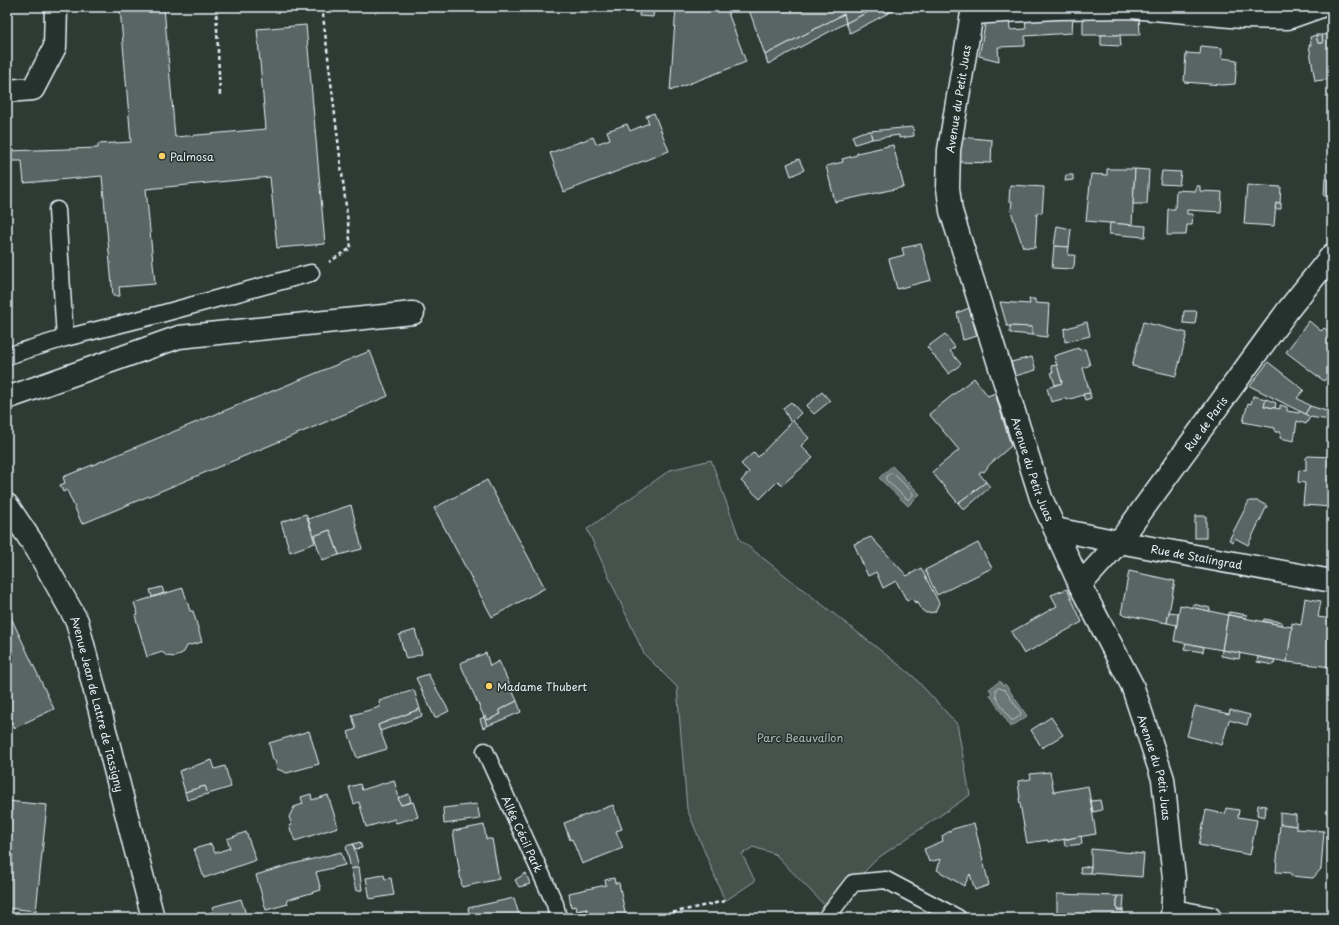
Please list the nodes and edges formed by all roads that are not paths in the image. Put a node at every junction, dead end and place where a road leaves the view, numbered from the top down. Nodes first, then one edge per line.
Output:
1 (56, 7) edge
2 (1319, 7) edge
3 (972, 10) edge
4 (7, 91) edge
5 (57, 210) dead end
6 (1332, 254) edge
7 (312, 274) road end
8 (413, 313) dead end
9 (64, 338) junction
10 (7, 356) edge
11 (7, 398) edge
12 (7, 505) edge
13 (1055, 529) junction
14 (1119, 542) junction
15 (1332, 581) edge
16 (1080, 585) junction
17 (485, 752) dead end
18 (1172, 914) edge
19 (153, 918) edge
20 (558, 918) edge
21 (826, 918) edge
22 (958, 918) edge
23 (1210, 918) edge

1 - 4 street
2 - 3 street
3 - 13 street, Avenue du Petit Juas
5 - 9 lane
6 - 14 street, Rue de Paris
7 - 9 lane
8 - 11 street
9 - 10 lane
12 - 19 street, Avenue Jean de Lattre de Tassigny
13 - 14 street
13 - 16 street, Avenue du Petit Juas
14 - 15 street, Rue de Stalingrad
14 - 16 street
16 - 18 street, Avenue du Petit Juas
17 - 20 lane, Allée Cécil Park
18 - 23 street
21 - 22 lane

